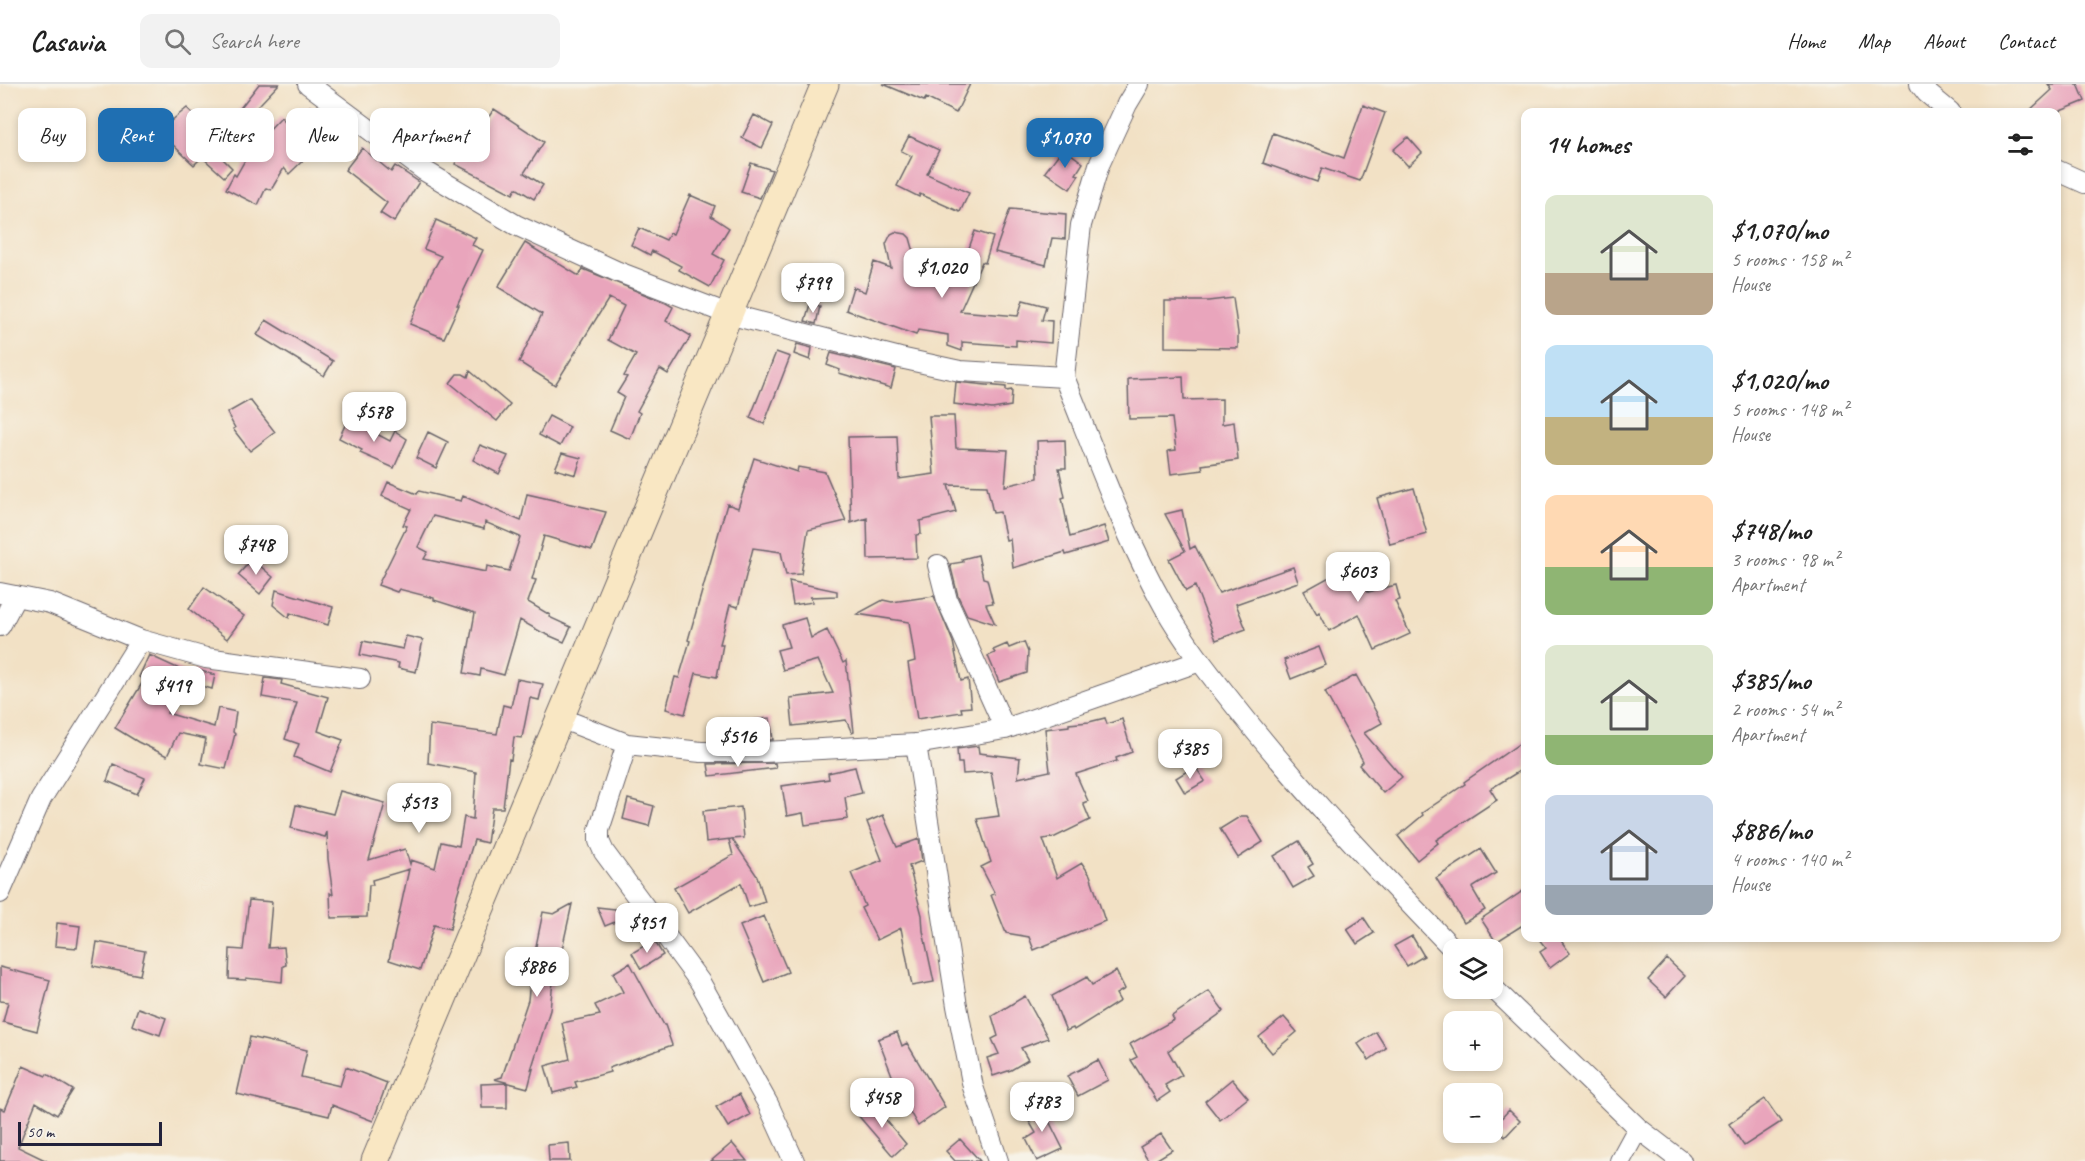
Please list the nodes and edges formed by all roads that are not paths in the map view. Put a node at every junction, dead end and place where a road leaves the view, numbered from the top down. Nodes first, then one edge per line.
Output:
1 (308, 84) edge
2 (825, 84) edge
3 (1139, 84) edge
4 (1920, 84) edge
5 (1945, 108) edge
6 (2061, 172) edge
7 (2085, 183) edge
8 (728, 314) junction
9 (1064, 377) junction
10 (938, 565) dead end
11 (8, 595) edge
12 (0, 626) edge
13 (141, 640) junction
14 (1200, 661) junction
15 (360, 680) dead end
16 (560, 718) junction
17 (1005, 729) junction
18 (627, 744) junction
19 (916, 744) junction
20 (0, 893) edge
21 (1443, 939) edge
22 (1503, 998) edge
23 (1638, 1128) junction
24 (375, 1161) edge
25 (794, 1161) edge
26 (998, 1161) edge
27 (1620, 1161) edge
28 (1681, 1161) edge

1 - 8 street
2 - 8 main road
3 - 9 street
4 - 5 street
6 - 7 street
8 - 9 street
8 - 16 main road
9 - 14 street
10 - 17 street
11 - 12 street
11 - 13 street
13 - 15 street
13 - 20 street
14 - 17 street
14 - 21 street
16 - 18 street
16 - 24 main road
17 - 19 street
18 - 19 street
18 - 25 street
19 - 26 street
22 - 23 street
23 - 27 street
23 - 28 street

